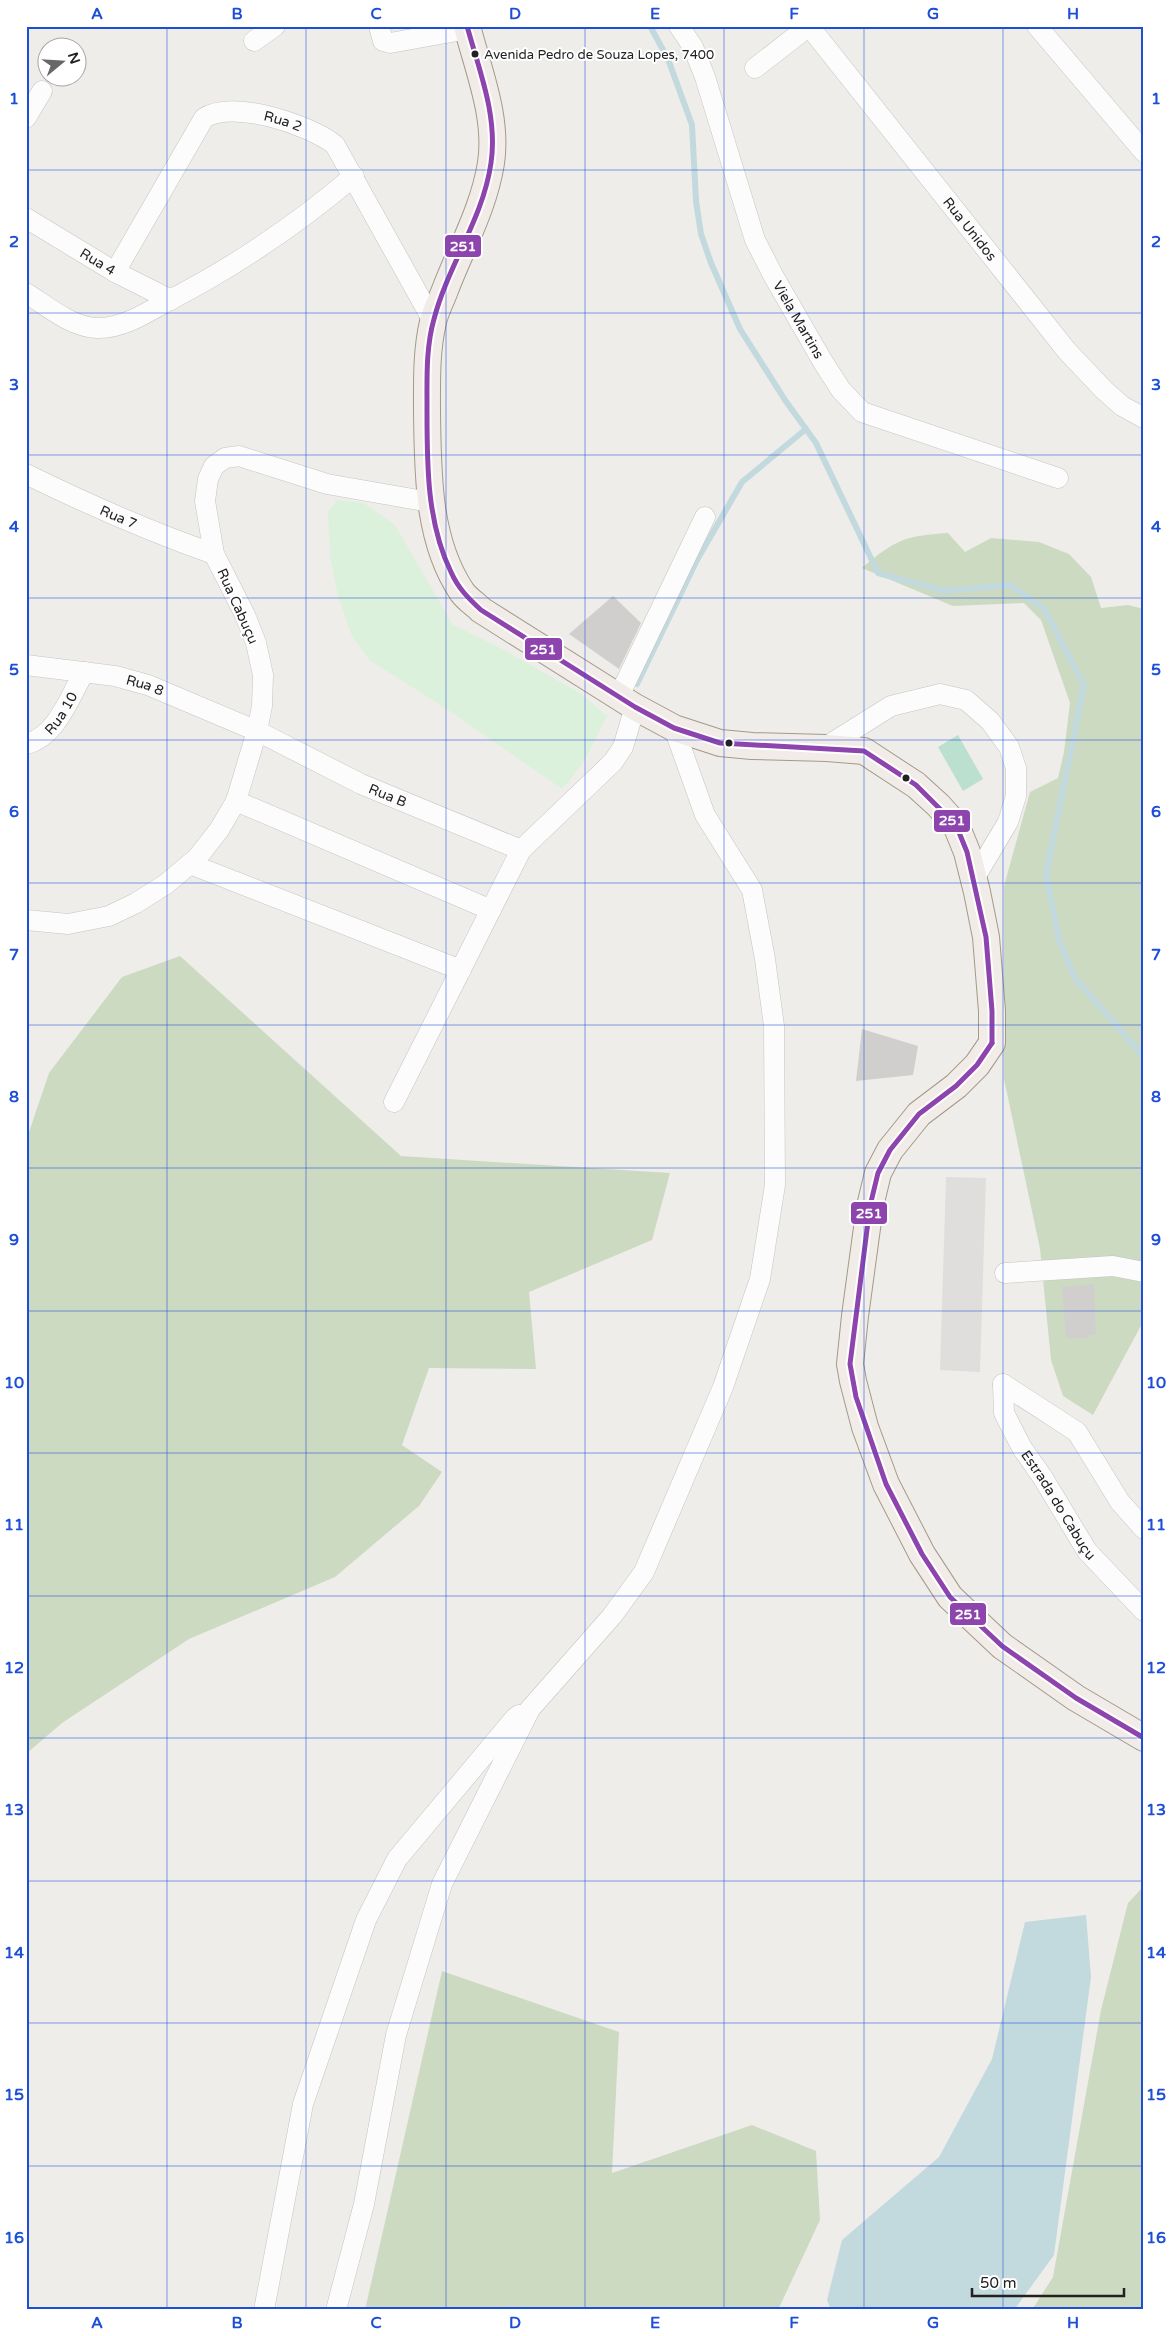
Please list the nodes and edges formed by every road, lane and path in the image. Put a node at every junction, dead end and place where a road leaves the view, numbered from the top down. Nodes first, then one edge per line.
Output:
1 (275, 26) edge
2 (379, 26) edge
3 (679, 26) edge
4 (809, 26) edge
5 (1037, 26) edge
6 (468, 27) edge
7 (254, 41) dead end
8 (755, 68) dead end
9 (42, 91) dead end
10 (26, 118) edge
11 (1143, 151) edge
12 (354, 176) junction
13 (26, 218) edge
14 (115, 272) junction
15 (26, 293) edge
16 (171, 300) junction
17 (433, 321) junction
18 (1144, 418) edge
19 (26, 474) edge
20 (1058, 478) dead end
21 (430, 502) junction
22 (705, 517) dead end
23 (214, 554) junction
24 (26, 666) edge
25 (84, 672) junction
26 (627, 702) junction
27 (674, 728) junction
28 (257, 731) junction
29 (26, 744) edge
30 (824, 748) junction
31 (236, 801) junction
32 (521, 850) junction
33 (190, 864) junction
34 (974, 879) junction
35 (491, 910) junction
36 (26, 920) edge
37 (461, 970) junction
38 (394, 1102) dead end
39 (1144, 1272) edge
40 (1005, 1273) dead end
41 (1144, 1529) edge
42 (1144, 1611) edge
43 (530, 1709) junction
44 (1144, 1738) edge
45 (264, 2310) edge
46 (336, 2310) edge

1 - 7 street
2 - 6 street
3 - 20 street, Viela Martins
4 - 8 street
4 - 18 street, Rua Unidos
5 - 11 street
6 - 17 main road
9 - 10 street
12 - 14 street, Rua 2
12 - 16 street
12 - 17 street, Rua 2
13 - 14 street, Rua 4
14 - 16 street, Rua 4
15 - 16 street
17 - 21 main road
19 - 23 street, Rua 7
21 - 23 street, Rua Cabuçu
21 - 26 main road
22 - 26 street
23 - 28 street, Rua Cabuçu
24 - 25 street, Rua 8
25 - 28 street, Rua 8
25 - 29 street, Rua 10
26 - 27 main road
26 - 32 street
27 - 30 main road
27 - 43 street
28 - 31 street, Rua Cabuçu
28 - 32 street, Rua B
30 - 34 main road
30 - 34 street
31 - 33 street, Rua Cabuçu
31 - 35 street
32 - 35 street
33 - 36 street, Rua Cabuçu
33 - 37 street
34 - 44 main road
35 - 37 street
37 - 38 street
39 - 40 street
41 - 42 street, Estrada do Cabuçu
43 - 45 street
43 - 46 street

